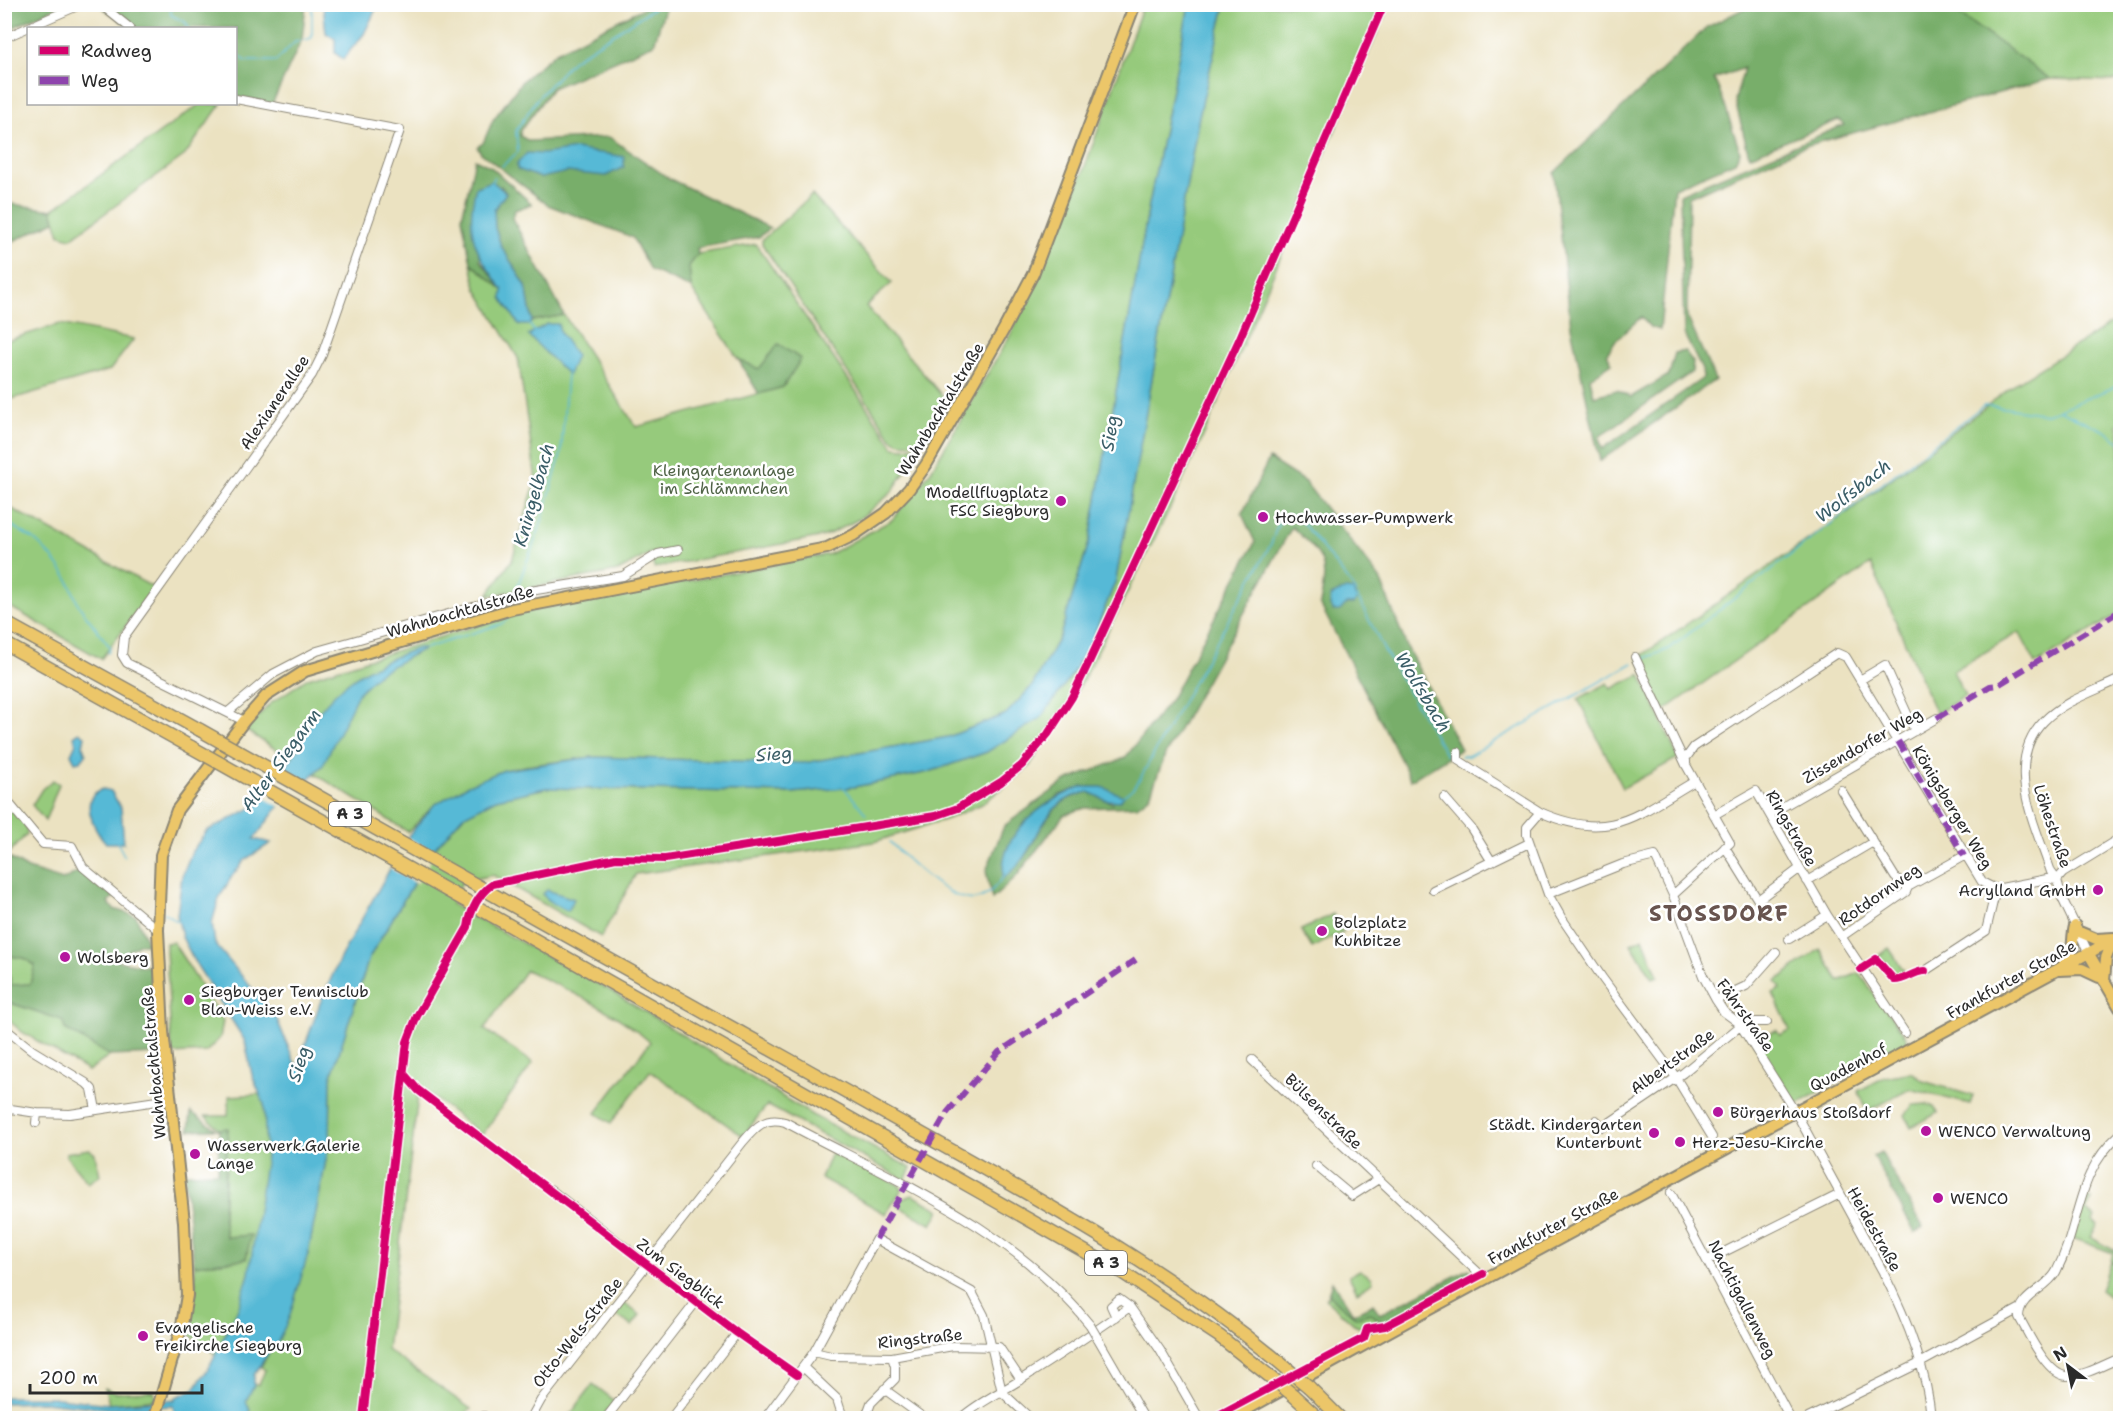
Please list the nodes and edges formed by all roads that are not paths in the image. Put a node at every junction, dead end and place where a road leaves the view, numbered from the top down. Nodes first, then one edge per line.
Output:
1 (82, 4) edge
2 (100, 4) edge
3 (1136, 4) edge
4 (29, 27) edge
5 (129, 27) edge
6 (27, 28) edge
7 (4, 38) edge
8 (237, 99) edge
9 (678, 550) dead end
10 (4, 622) edge
11 (4, 643) edge
12 (1635, 657) dead end
13 (2121, 679) edge
14 (1860, 680) junction
15 (228, 712) junction
16 (1937, 718) dead end
17 (244, 721) junction
18 (1915, 731) junction
19 (1898, 741) junction
20 (1458, 756) dead end
21 (1686, 765) junction
22 (1695, 781) junction
23 (1841, 790) dead end
24 (4, 797) edge
25 (1444, 797) dead end
26 (1540, 812) junction
27 (1770, 814) junction
28 (1714, 815) junction
29 (2121, 838) edge
30 (1874, 842) junction
31 (1530, 843) junction
32 (1725, 848) junction
33 (1964, 856) junction
34 (1492, 861) junction
35 (1799, 868) junction
36 (2057, 879) junction
37 (1807, 881) junction
38 (1908, 886) junction
39 (1996, 889) junction
40 (1433, 890) dead end
41 (1548, 894) junction
42 (1673, 895) junction
43 (1827, 915) junction
44 (2076, 929) junction
45 (158, 930) junction
46 (1841, 937) junction
47 (2118, 938) edge
48 (1789, 939) dead end
49 (1776, 952) dead end
50 (2089, 954) junction
51 (2057, 970) junction
52 (1925, 971) dead end
53 (2104, 981) junction
54 (1716, 1000) junction
55 (2121, 1008) edge
56 (1767, 1022) dead end
57 (1741, 1026) junction
58 (4, 1028) edge
59 (1905, 1033) dead end
60 (1916, 1048) joint
61 (1252, 1060) dead end
62 (1675, 1076) junction
63 (170, 1099) junction
64 (4, 1108) edge
65 (96, 1110) junction
66 (37, 1113) junction
67 (1795, 1113) junction
68 (1596, 1120) dead end
69 (36, 1124) dead end
70 (2121, 1134) edge
71 (1712, 1137) dead end
72 (1316, 1166) dead end
73 (1377, 1180) junction
74 (550, 1190) dead end
75 (1671, 1192) dead end
76 (1840, 1194) junction
77 (1708, 1260) junction
78 (647, 1264) junction
79 (1485, 1279) junction
80 (696, 1302) junction
81 (1130, 1307) junction
82 (2019, 1309) junction
83 (1116, 1317) junction
84 (736, 1333) junction
85 (990, 1347) junction
86 (814, 1352) junction
87 (891, 1357) junction
88 (2121, 1358) edge
89 (1920, 1363) junction
90 (803, 1367) junction
91 (797, 1375) junction
92 (1021, 1380) junction
93 (884, 1389) junction
94 (1002, 1392) junction
95 (158, 1408) edge
96 (531, 1419) edge
97 (606, 1419) edge
98 (671, 1419) edge
99 (765, 1419) edge
100 (843, 1419) edge
101 (860, 1419) edge
102 (924, 1419) edge
103 (961, 1419) edge
104 (1030, 1419) edge
105 (1144, 1419) edge
106 (1199, 1419) edge
107 (1231, 1419) edge
108 (1318, 1419) edge
109 (1340, 1419) edge
110 (1790, 1419) edge
111 (1808, 1419) edge
112 (1931, 1419) edge

1 - 4 street
2 - 5 street
3 - 17 main road, Wahnbachtalstraße
6 - 7 street
8 - 15 street, Alexianerallee
9 - 15 street
10 - 109 highway, A 3, bridge
11 - 108 highway, A 3, bridge
12 - 21 street
13 - 36 street, Löhestraße
14 - 18 street, Königsberger Weg
14 - 19 street, Königsberger Weg
14 - 21 street, Königsberger Weg
15 - 17 street, Alexianerallee
16 - 18 street, Zissendorfer Weg
17 - 45 main road, Wahnbachtalstraße
18 - 19 street, Zissendorfer Weg
19 - 27 street, Zissendorfer Weg
19 - 33 street, Königsberger Weg
20 - 26 street
21 - 22 street
22 - 26 street
22 - 28 street
23 - 30 street
24 - 45 street
25 - 34 street
26 - 31 street
27 - 28 street, Ringstraße
27 - 35 street, Ringstraße
28 - 32 street
29 - 36 street
30 - 37 street
30 - 38 street
31 - 34 street
31 - 41 street
32 - 35 street
32 - 42 street
33 - 38 street, Rotdornweg
33 - 39 street, Königsberger Weg
34 - 40 street
35 - 37 street, Ringstraße
36 - 39 street, Königsberger Weg
36 - 44 street, Löhestraße
37 - 43 street, Ringstraße
38 - 46 street, Rotdornweg
39 - 52 street
41 - 42 street, Fährstraße
41 - 62 street
42 - 54 street, Fährstraße
43 - 46 street, Ringstraße
43 - 48 street
44 - 47 main road
44 - 50 street, Löhestraße
44 - 51 main road
45 - 63 main road, Wahnbachtalstraße
46 - 59 street, Ringstraße
47 - 50 main road, Frankfurter Straße
47 - 53 main road
49 - 54 street
50 - 51 main road, Frankfurter Straße
50 - 53 main road
51 - 53 main road
51 - 60 main road, Frankfurter Straße
53 - 55 main road
54 - 57 street, Fährstraße
56 - 57 street, Albertstraße
57 - 62 street, Albertstraße
57 - 67 street, Fährstraße
58 - 65 street
60 - 67 main road, Quadenhof
61 - 73 street, Bülsenstraße
62 - 68 street, Albertstraße
62 - 71 street
63 - 65 street
63 - 95 main road, Wahnbachtalstraße
64 - 66 street
65 - 66 street
66 - 69 street
67 - 76 street, Heidestraße
67 - 79 main road, Frankfurter Straße
70 - 82 street
72 - 73 street
73 - 79 street, Bülsenstraße
74 - 78 street, Zum Siegblick
75 - 77 street, Nachtigallenweg
76 - 77 street
76 - 89 street, Heidestraße
77 - 110 street, Nachtigallenweg
78 - 80 street, Zum Siegblick
78 - 96 street, Otto-Wels-Straße
78 - 105 street, Otto-Wels-Straße, bridge
79 - 107 main road, Frankfurter Straße
80 - 84 street, Zum Siegblick
80 - 97 street
81 - 83 street
81 - 83 street
81 - 106 street
82 - 88 street
82 - 89 street
83 - 92 street
84 - 91 street, Zum Siegblick
84 - 98 street
85 - 86 street
85 - 87 street, Ringstraße
85 - 92 street
85 - 94 street
86 - 87 street, Ringstraße
86 - 90 street
87 - 93 street
89 - 111 street
89 - 112 street, Heidestraße
90 - 91 street
90 - 100 street
91 - 99 street
92 - 94 street
93 - 101 street
93 - 102 street
94 - 103 street
94 - 104 street

